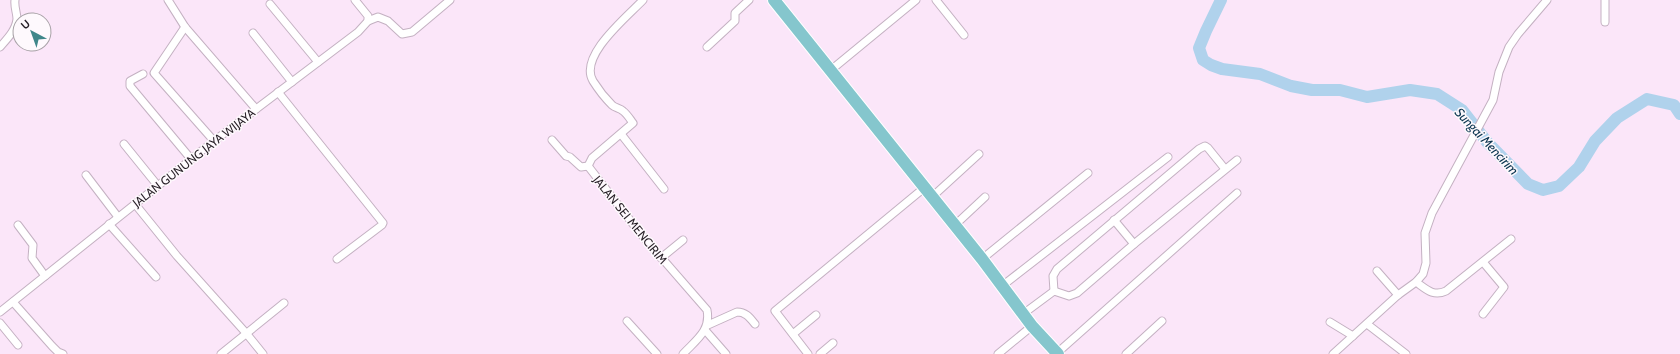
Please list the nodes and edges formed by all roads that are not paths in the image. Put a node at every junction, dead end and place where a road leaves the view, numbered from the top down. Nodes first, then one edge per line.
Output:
1 (15, 0) edge
2 (168, 0) edge
3 (355, 0) edge
4 (450, 0) edge
5 (643, 0) edge
6 (749, 0) edge
7 (774, 0) edge
8 (916, 0) edge
9 (936, 0) edge
10 (1547, 0) edge
11 (1605, 0) edge
12 (270, 4) dead end
13 (368, 21) junction
14 (1605, 22) dead end
15 (185, 27) junction
16 (253, 33) dead end
17 (964, 34) dead end
18 (0, 46) edge
19 (707, 47) dead end
20 (318, 62) junction
21 (831, 70) junction
22 (143, 74) dead end
23 (292, 82) junction
24 (278, 92) junction
25 (256, 109) junction
26 (620, 134) junction
27 (552, 140) dead end
28 (214, 141) junction
29 (124, 144) dead end
30 (979, 154) dead end
31 (1168, 157) dead end
32 (191, 159) junction
33 (1237, 160) dead end
34 (588, 166) junction
35 (1225, 169) junction
36 (1088, 172) dead end
37 (86, 175) dead end
38 (158, 186) junction
39 (664, 189) dead end
40 (928, 193) junction
41 (1238, 193) dead end
42 (986, 197) dead end
43 (134, 204) junction
44 (118, 217) junction
45 (1114, 220) junction
46 (109, 224) junction
47 (18, 225) dead end
48 (955, 225) junction
49 (1511, 239) dead end
50 (683, 240) dead end
51 (1134, 244) junction
52 (661, 258) junction
53 (337, 259) dead end
54 (982, 259) junction
55 (1483, 262) junction
56 (1377, 271) dead end
57 (45, 276) junction
58 (156, 277) dead end
59 (1416, 282) junction
60 (1002, 286) junction
61 (1054, 291) junction
62 (1398, 295) junction
63 (13, 302) junction
64 (284, 303) dead end
65 (0, 312) edge
66 (1023, 314) junction
67 (1483, 314) dead end
68 (816, 316) dead end
69 (627, 321) dead end
70 (1162, 321) dead end
71 (1330, 322) dead end
72 (0, 323) edge
73 (755, 324) dead end
74 (1367, 324) junction
75 (1032, 326) junction
76 (706, 328) junction
77 (246, 333) junction
78 (793, 334) junction
79 (1353, 336) junction
80 (833, 343) dead end
81 (18, 345) dead end
82 (1057, 353) edge
83 (63, 354) edge
84 (220, 354) edge
85 (263, 354) edge
86 (657, 354) edge
87 (683, 354) edge
88 (726, 354) edge
89 (808, 354) edge
90 (820, 354) edge
91 (998, 354) edge
92 (1126, 354) edge
93 (1333, 354) edge
94 (1406, 354) edge

1 - 18 street
2 - 15 street
3 - 13 street
4 - 13 street
5 - 26 street, JALAN SEI MENCIRIM
6 - 19 street
7 - 21 main road
8 - 21 street
9 - 17 street
10 - 59 street
11 - 14 street
12 - 20 street
13 - 20 street, JALAN GUNUNG JAYA WIJAYA
15 - 25 street
15 - 28 street
16 - 23 street
20 - 23 street, JALAN GUNUNG JAYA WIJAYA
21 - 40 main road
22 - 32 street
23 - 24 street, JALAN GUNUNG JAYA WIJAYA
24 - 25 street, JALAN GUNUNG JAYA WIJAYA
24 - 53 street
25 - 28 street, JALAN GUNUNG JAYA WIJAYA
26 - 34 street, JALAN SEI MENCIRIM
26 - 39 street
27 - 34 street
28 - 32 street, JALAN GUNUNG JAYA WIJAYA
29 - 38 street
30 - 40 street
31 - 60 street
32 - 38 street, JALAN GUNUNG JAYA WIJAYA
33 - 35 street
34 - 52 street, JALAN SEI MENCIRIM
35 - 45 street
35 - 51 street
36 - 54 street
37 - 44 street
38 - 43 street, JALAN GUNUNG JAYA WIJAYA
40 - 48 main road
40 - 78 street
41 - 82 street
42 - 48 street
43 - 44 street, JALAN GUNUNG JAYA WIJAYA
43 - 77 street
44 - 46 street, JALAN GUNUNG JAYA WIJAYA
45 - 51 street
45 - 61 street
46 - 57 street, JALAN GUNUNG JAYA WIJAYA
46 - 58 street
47 - 57 street
48 - 54 main road
49 - 55 street
50 - 52 street
51 - 61 street
52 - 76 street, JALAN SEI MENCIRIM
54 - 60 main road
55 - 59 street
55 - 67 street
56 - 62 street
57 - 63 street, JALAN GUNUNG JAYA WIJAYA
59 - 62 street
60 - 66 main road
61 - 66 street
62 - 74 street
63 - 65 street, JALAN GUNUNG JAYA WIJAYA
63 - 83 street
64 - 77 street
66 - 75 main road
68 - 78 street
69 - 86 street
70 - 92 street
71 - 79 street
72 - 81 street
73 - 76 street
74 - 79 street
74 - 94 street
75 - 82 main road
75 - 91 street
76 - 87 street
76 - 88 street, JALAN SEI MENCIRIM
77 - 84 street
77 - 85 street
78 - 89 street
79 - 93 street
80 - 90 street

